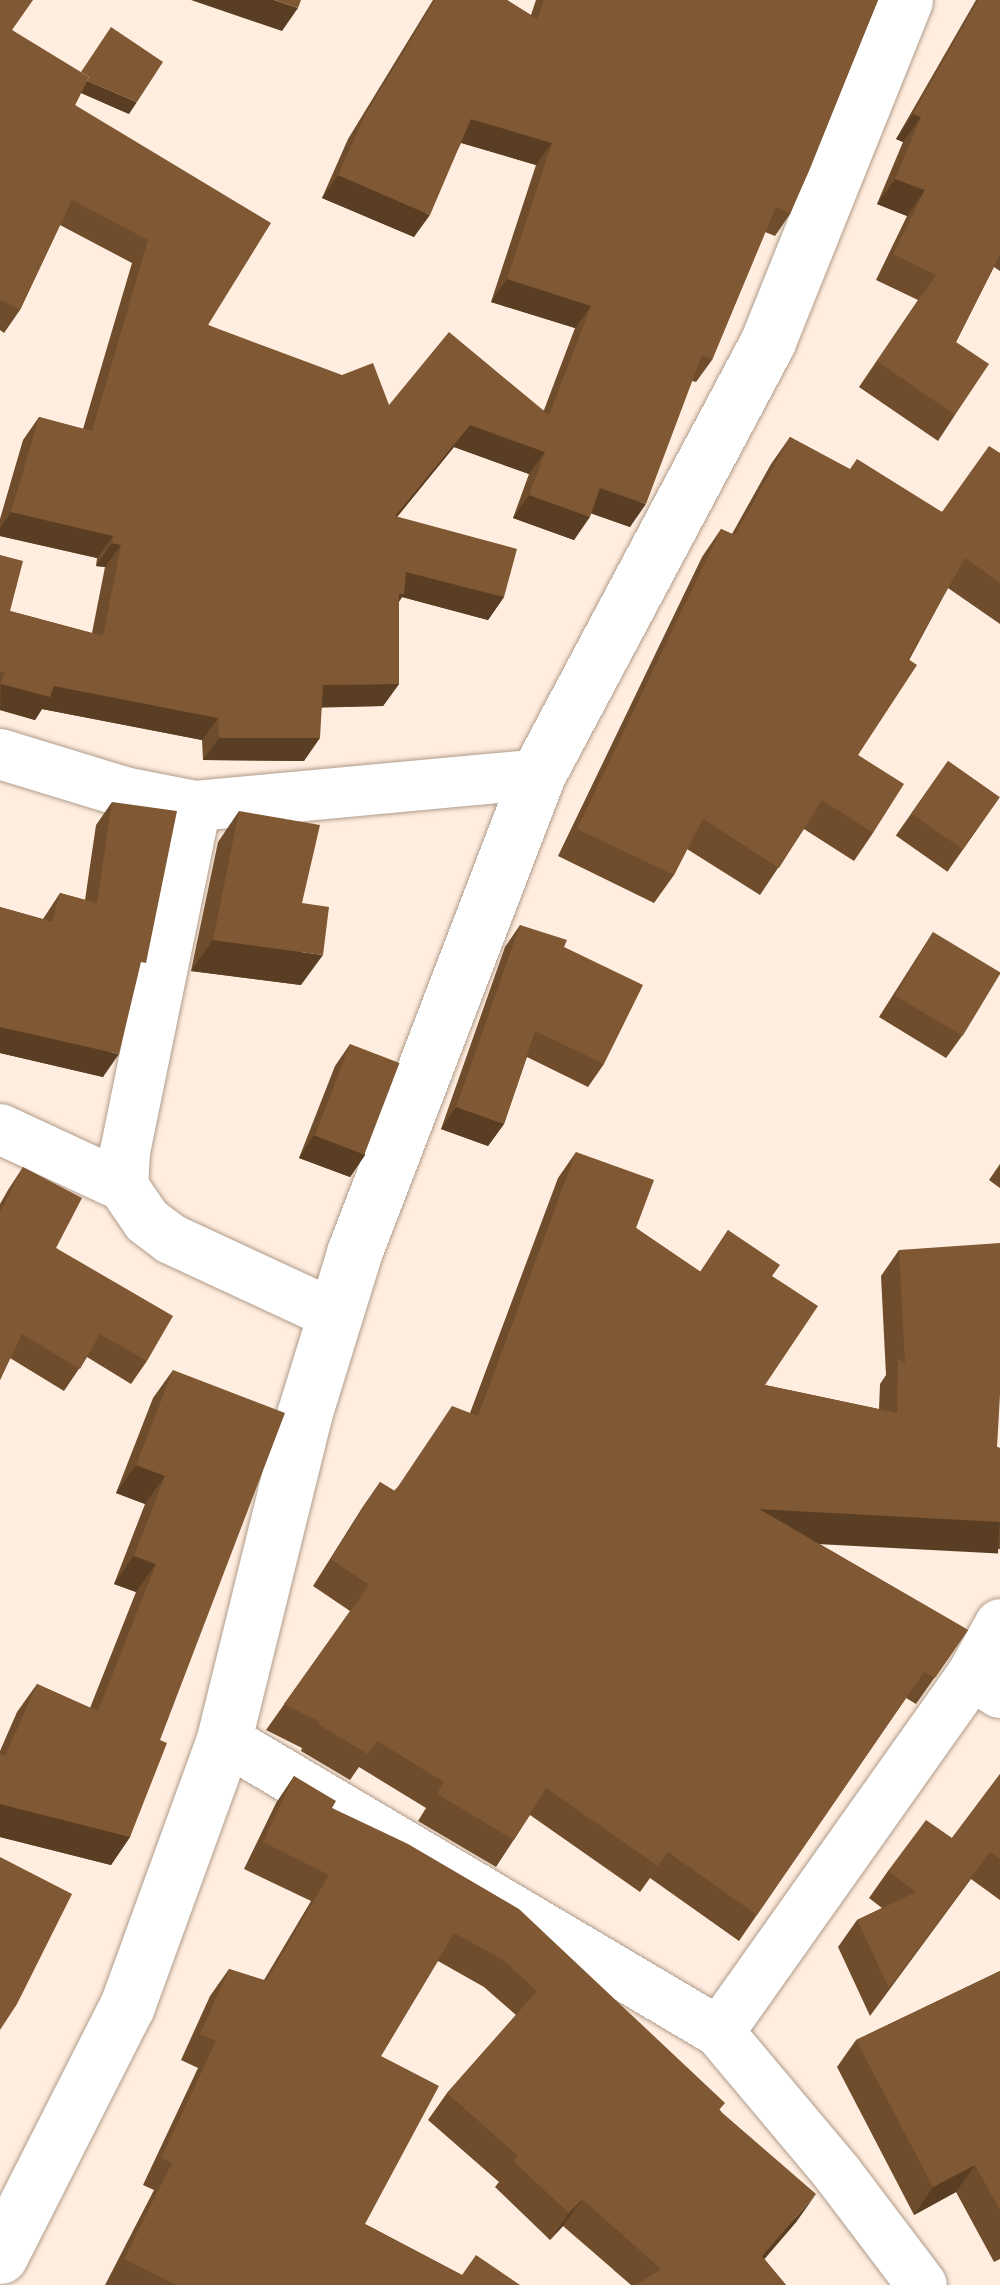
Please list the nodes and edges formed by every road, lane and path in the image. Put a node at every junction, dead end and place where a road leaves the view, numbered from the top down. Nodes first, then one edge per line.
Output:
1 (906, 0) edge
2 (0, 754) edge
3 (538, 774) junction
4 (196, 806) junction
5 (0, 1130) edge
6 (123, 1186) junction
7 (335, 1315) junction
8 (1000, 1624) edge
9 (986, 1684) edge
10 (224, 1738) junction
11 (718, 2032) junction
12 (0, 2256) edge
13 (922, 2285) edge

1 - 3 street
2 - 4 street
3 - 4 street
3 - 7 street
4 - 6 street
5 - 6 street
6 - 7 street
7 - 10 street
8 - 9 street
9 - 11 street
10 - 11 street
10 - 12 street
11 - 13 street

